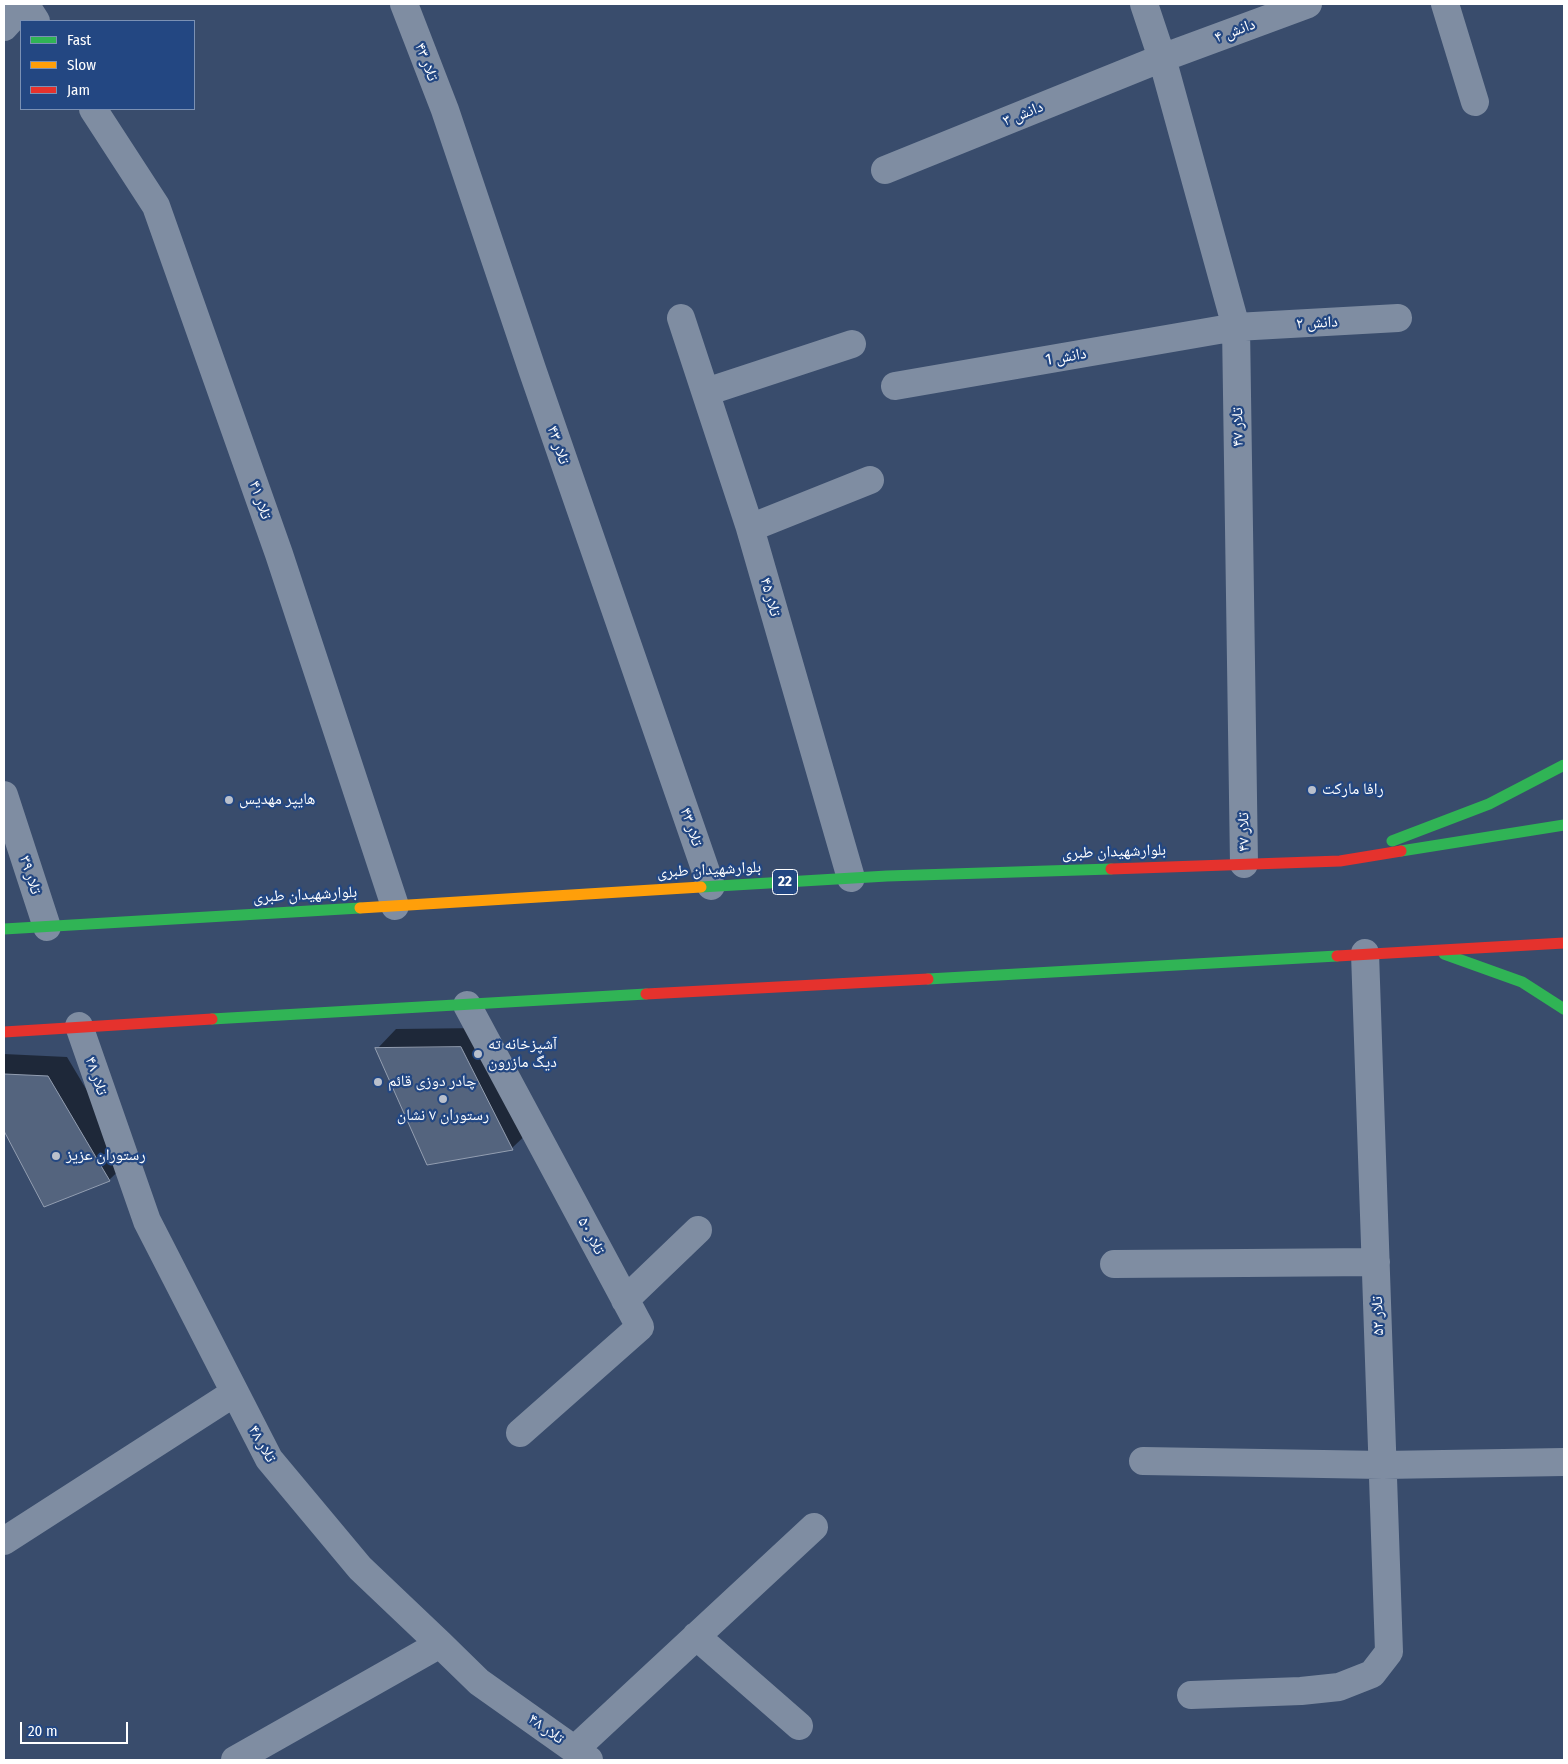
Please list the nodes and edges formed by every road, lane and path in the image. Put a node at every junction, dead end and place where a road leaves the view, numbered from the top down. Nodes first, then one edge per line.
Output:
1 (25, 4) edge
2 (404, 4) edge
3 (1144, 4) edge
4 (1308, 4) edge
5 (1446, 4) edge
6 (35, 20) edge
7 (4, 27) edge
8 (1162, 58) junction
9 (1475, 102) dead end
10 (94, 110) edge
11 (885, 170) dead end
12 (681, 318) dead end
13 (1398, 318) dead end
14 (1236, 327) junction
15 (852, 344) dead end
16 (895, 386) dead end
17 (706, 392) junction
18 (870, 480) dead end
19 (750, 528) junction
20 (1564, 765) edge
21 (4, 795) edge
22 (1564, 826) edge
23 (1340, 861) junction
24 (1244, 864) junction
25 (851, 878) junction
26 (711, 886) junction
27 (394, 906) junction
28 (47, 927) junction
29 (4, 929) edge
30 (1564, 942) edge
31 (1431, 950) junction
32 (1365, 953) junction
33 (467, 1004) junction
34 (1564, 1009) edge
35 (78, 1026) junction
36 (4, 1032) edge
37 (698, 1230) dead end
38 (1376, 1262) junction
39 (1114, 1264) dead end
40 (625, 1300) junction
41 (234, 1393) junction
42 (520, 1433) dead end
43 (1143, 1461) dead end
44 (1564, 1462) edge
45 (1383, 1465) junction
46 (814, 1527) dead end
47 (4, 1541) edge
48 (696, 1636) junction
49 (440, 1644) junction
50 (1191, 1695) dead end
51 (799, 1726) dead end
52 (582, 1755) edge
53 (235, 1760) edge

1 - 6 street
1 - 7 street
2 - 26 street, تلار ۴۳
3 - 8 street, تلار ۴۷
4 - 8 street, دانش ۴
5 - 9 street
8 - 11 street, دانش ۳
8 - 14 street, تلار ۴۷
10 - 27 street, تلار ۴۱
12 - 17 street, تلار ۴۵
13 - 14 street, دانش ۲
14 - 16 street, دانش 1
14 - 24 street, تلار ۴۷
15 - 17 street
17 - 19 street, تلار ۴۵
18 - 19 street
19 - 25 street, تلار ۴۵
20 - 23 highway
21 - 28 street, تلار ۳۹
22 - 23 highway, بلوارشهیدان طبری / 22
23 - 24 highway, بلوارشهیدان طبری / 22
24 - 25 highway, بلوارشهیدان طبری / 22
25 - 26 highway, بلوارشهیدان طبری / 22
26 - 27 highway, بلوارشهیدان طبری / 22
27 - 28 highway, بلوارشهیدان طبری / 22
28 - 29 highway, بلوارشهیدان طبری / 22
30 - 31 highway
31 - 32 highway
31 - 34 highway
32 - 33 highway
32 - 38 street, تلار ۵۲
33 - 35 highway
33 - 40 street, تلار ۵۰
35 - 36 highway
35 - 41 street, تلار ۴۸
37 - 40 street
38 - 39 street
38 - 45 street, تلار ۵۲
40 - 42 street, تلار ۵۰
41 - 47 street
41 - 49 street, تلار ۴۸
43 - 45 street
44 - 45 street
45 - 50 street, تلار ۵۲
46 - 48 street
48 - 51 street
48 - 52 street
49 - 52 street, تلار ۴۸
49 - 53 street

